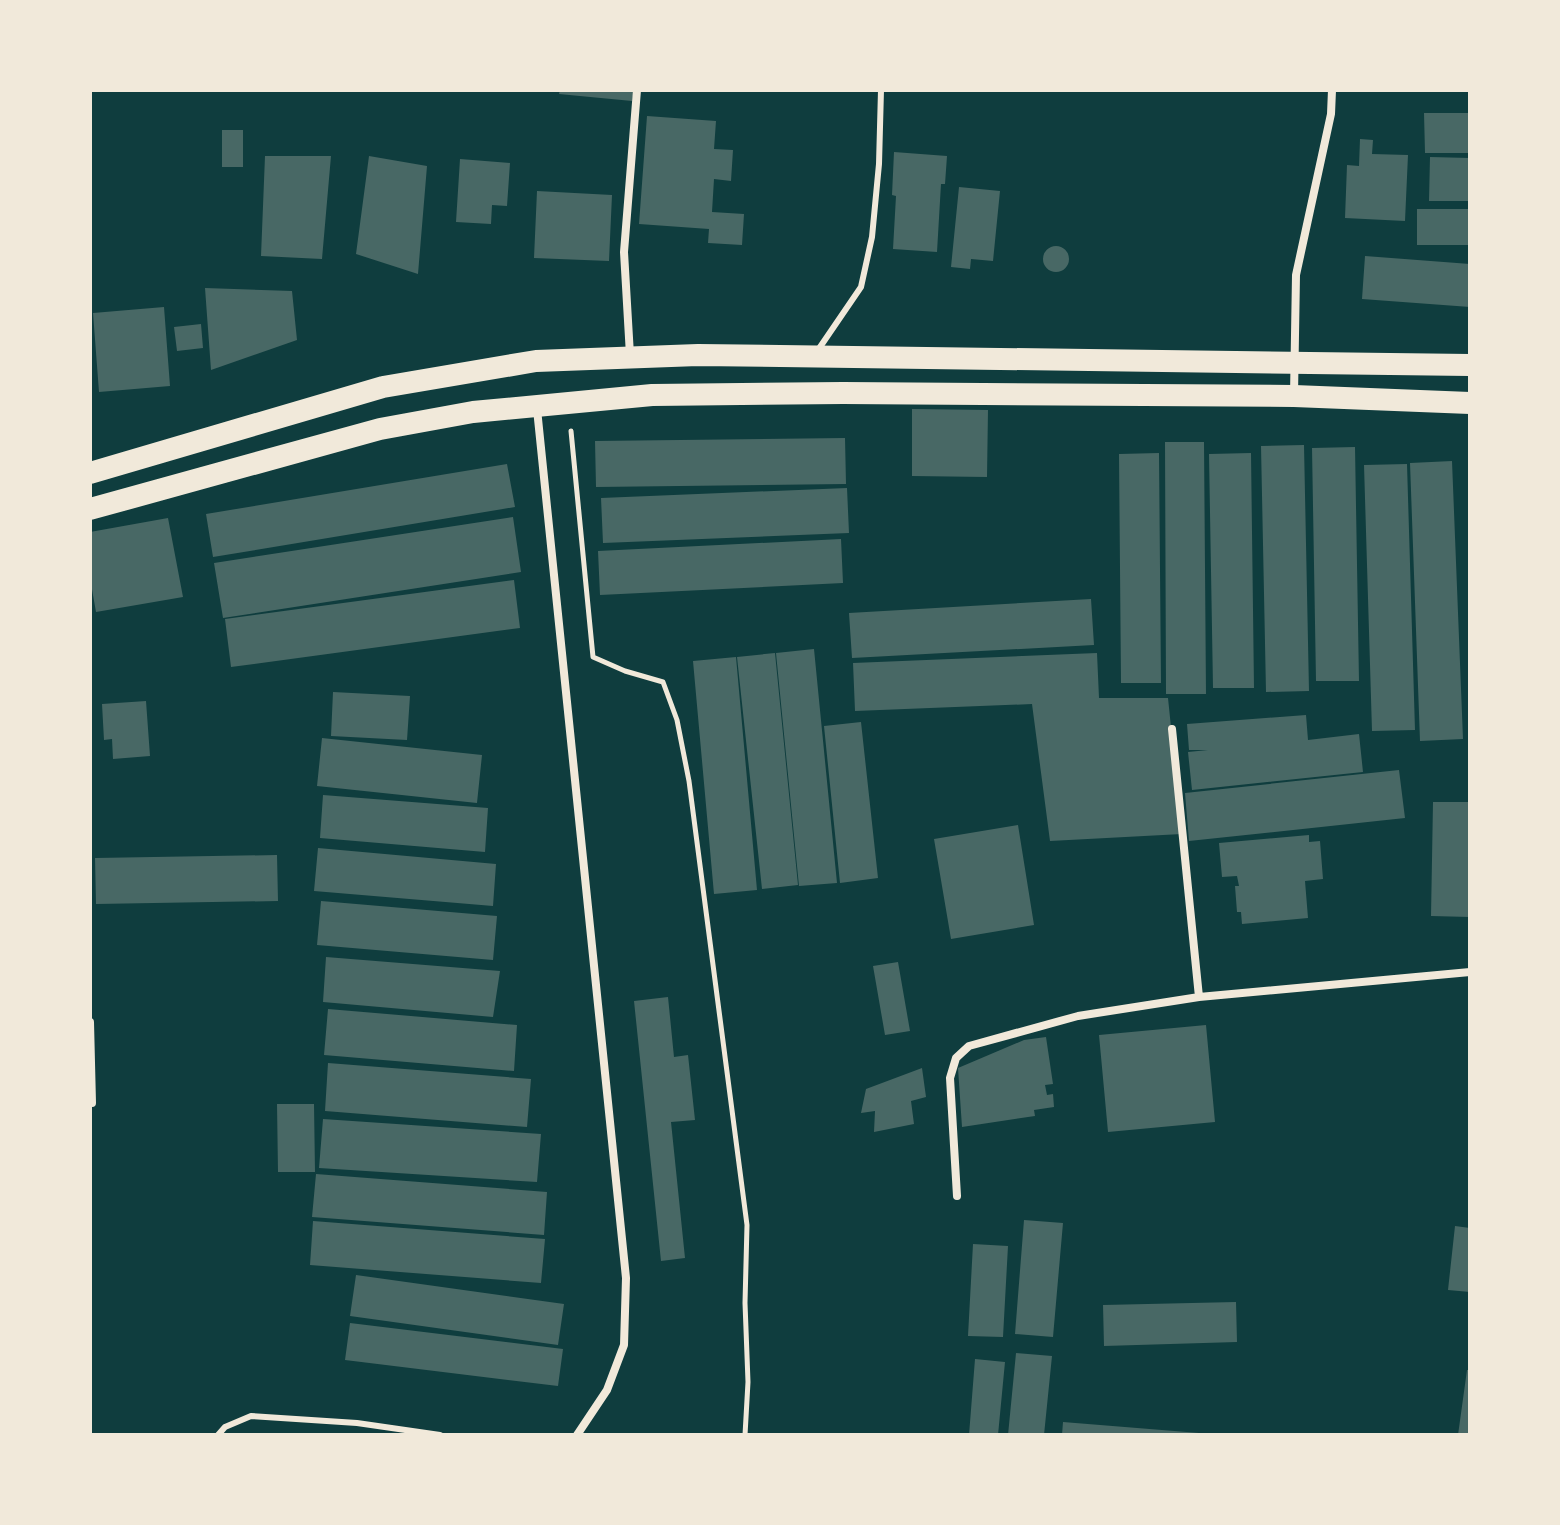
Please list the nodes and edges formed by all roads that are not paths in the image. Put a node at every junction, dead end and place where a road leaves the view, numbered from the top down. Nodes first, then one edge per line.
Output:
1 (637, 90) edge
2 (881, 90) edge
3 (1332, 90) edge
4 (630, 356) junction
5 (814, 356) junction
6 (1296, 361) junction
7 (1470, 365) edge
8 (1294, 396) junction
9 (1470, 403) edge
10 (537, 405) junction
11 (90, 473) edge
12 (90, 509) edge
13 (1172, 729) dead end
14 (1470, 972) edge
15 (1199, 997) junction
16 (90, 1022) edge
17 (92, 1103) edge
18 (957, 1196) dead end
19 (218, 1435) edge
20 (440, 1435) edge
21 (577, 1435) edge

1 - 4 street
2 - 5 lane
3 - 6 street
4 - 5 highway
4 - 11 highway
5 - 6 highway
6 - 7 highway
6 - 8 street
8 - 9 highway
8 - 10 highway
10 - 12 highway
10 - 21 street
13 - 15 street
14 - 15 street
15 - 18 street
16 - 17 street
19 - 20 lane

